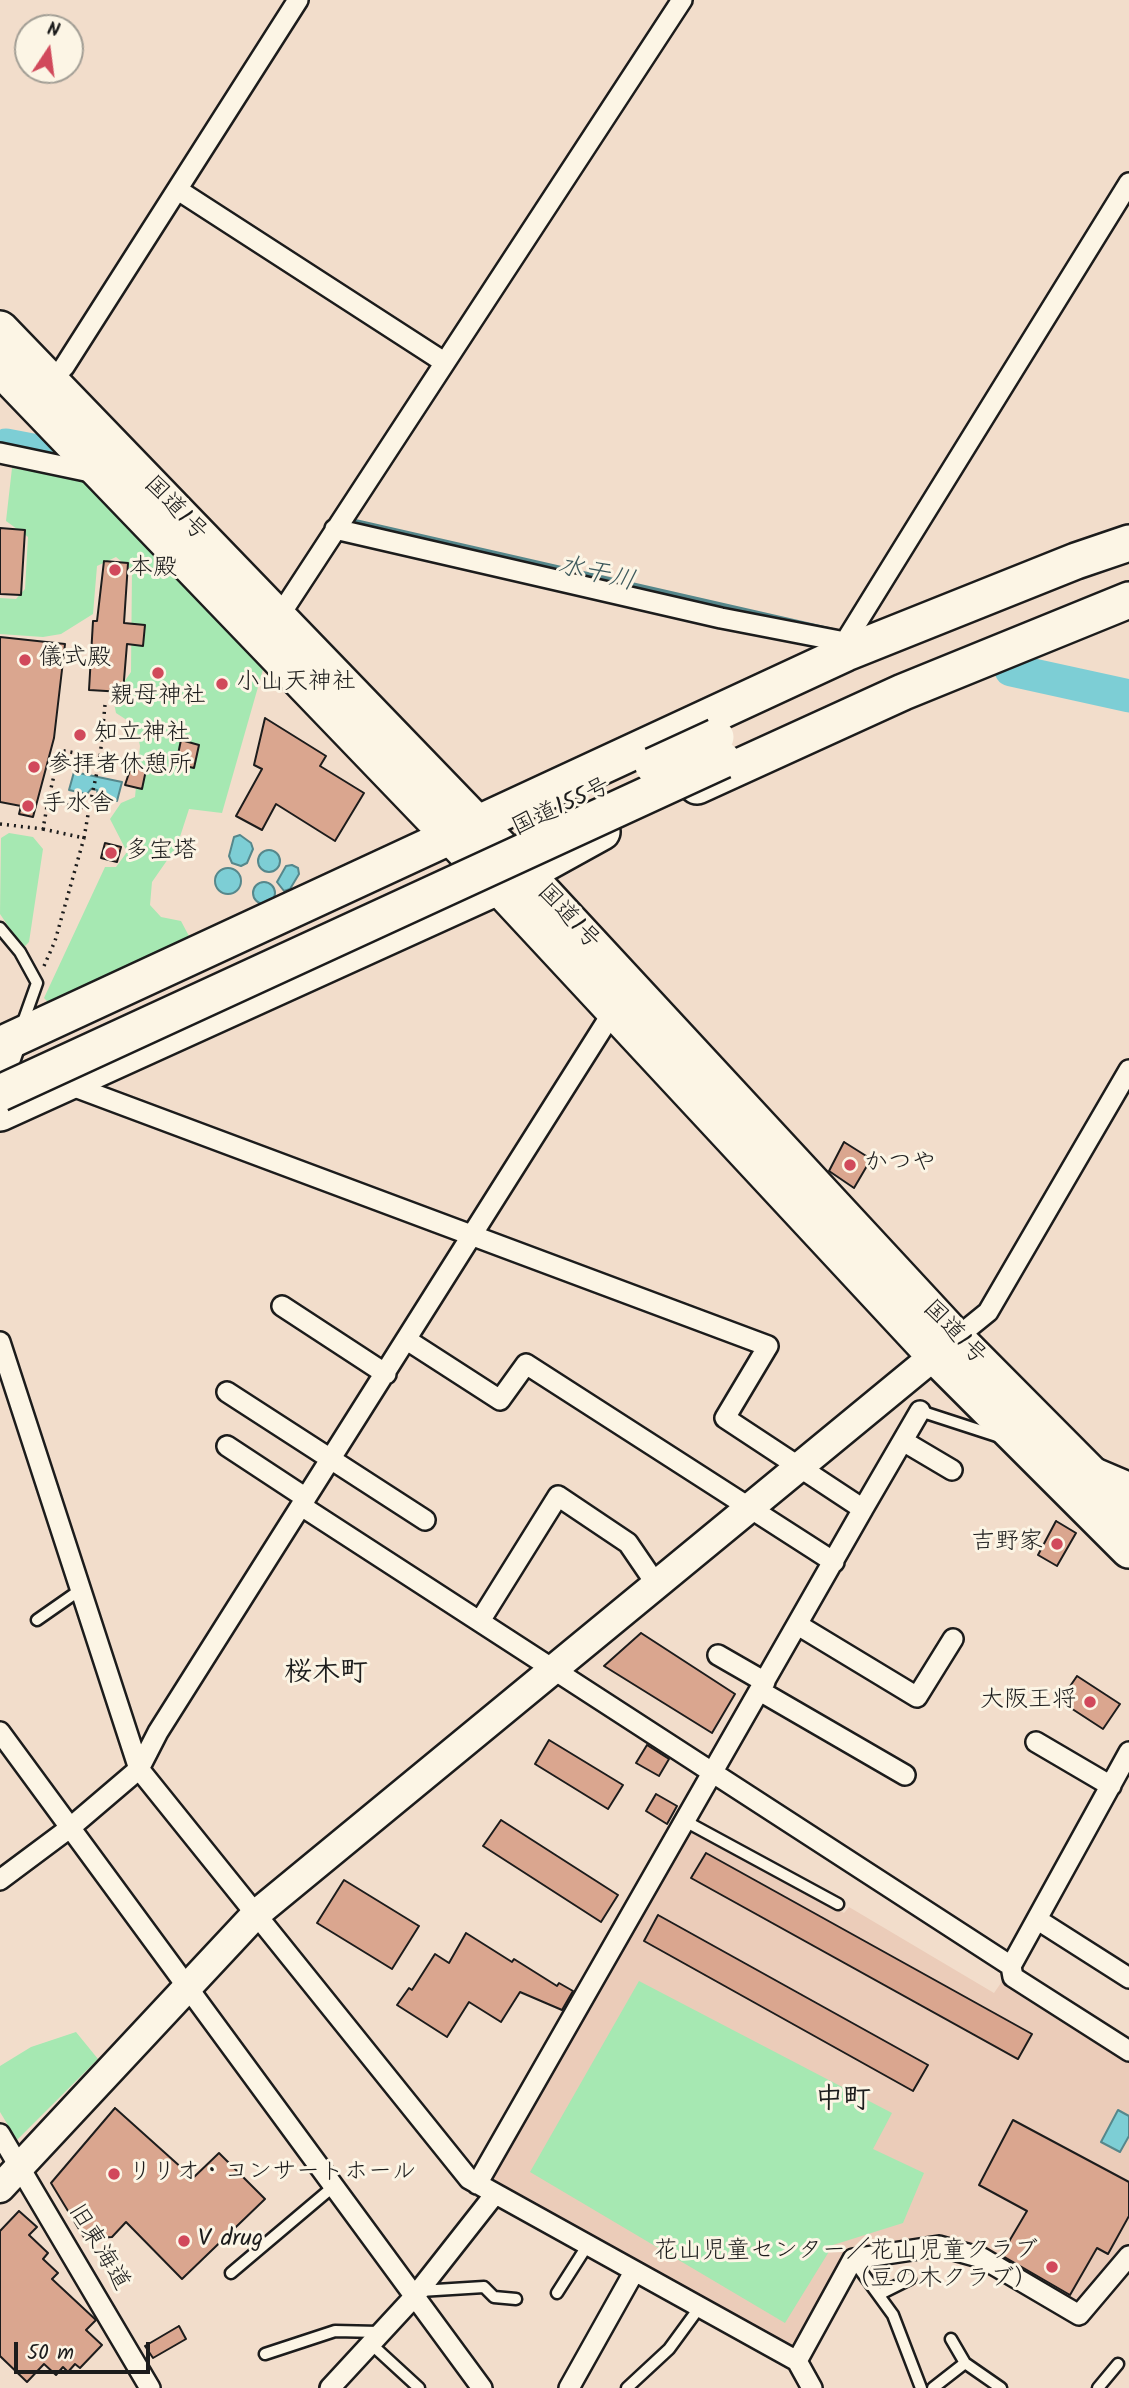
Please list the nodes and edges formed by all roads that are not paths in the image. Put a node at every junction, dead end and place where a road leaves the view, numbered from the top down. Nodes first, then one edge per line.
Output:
1 (299, 0) edge
2 (682, 0) edge
3 (1129, 183) edge
4 (177, 190) junction
5 (0, 329) edge
6 (444, 362) junction
7 (64, 367) dead end
8 (0, 368) edge
9 (0, 453) edge
10 (100, 473) junction
11 (335, 529) junction
12 (1129, 543) edge
13 (1129, 560) edge
14 (1129, 584) edge
15 (1129, 600) edge
16 (278, 618) junction
17 (846, 647) junction
18 (720, 749) junction
19 (464, 831) junction
20 (512, 880) junction
21 (0, 928) edge
22 (614, 1010) junction
23 (9, 1040) edge
24 (1129, 1070) edge
25 (0, 1071) edge
26 (65, 1083) junction
27 (0, 1091) edge
28 (0, 1113) edge
29 (471, 1237) junction
30 (282, 1306) dead end
31 (407, 1340) junction
32 (0, 1342) edge
33 (945, 1347) junction
34 (386, 1374) junction
35 (227, 1392) dead end
36 (920, 1411) joint
37 (1003, 1438) dead end
38 (903, 1441) junction
39 (227, 1446) dead end
40 (331, 1460) junction
41 (1079, 1461) junction
42 (799, 1469) junction
43 (952, 1470) dead end
44 (1129, 1482) edge
45 (304, 1502) junction
46 (750, 1508) junction
47 (863, 1508) junction
48 (1129, 1512) edge
49 (425, 1520) dead end
50 (1129, 1550) edge
51 (834, 1562) junction
52 (656, 1584) junction
53 (80, 1590) junction
54 (37, 1620) dead end
55 (480, 1621) junction
56 (798, 1625) junction
57 (953, 1639) dead end
58 (718, 1656) dead end
59 (551, 1669) junction
60 (762, 1687) junction
61 (0, 1732) edge
62 (1035, 1742) dead end
63 (1129, 1752) edge
64 (139, 1769) junction
65 (712, 1774) junction
66 (905, 1775) dead end
67 (1111, 1786) junction
68 (685, 1821) junction
69 (71, 1828) junction
70 (0, 1880) edge
71 (838, 1904) dead end
72 (255, 1914) junction
73 (1038, 1920) junction
74 (1011, 1966) junction
75 (1129, 1978) edge
76 (186, 1987) junction
77 (1129, 2051) edge
78 (0, 2134) edge
79 (20, 2168) junction
80 (477, 2184) junction
81 (334, 2186) junction
82 (0, 2188) edge
83 (495, 2194) junction
84 (587, 2246) junction
85 (853, 2259) junction
86 (1126, 2265) edge
87 (634, 2272) junction
88 (231, 2273) dead end
89 (909, 2279) dead end
90 (557, 2292) dead end
91 (416, 2294) junction
92 (880, 2294) junction
93 (516, 2299) dead end
94 (699, 2308) junction
95 (376, 2338) junction
96 (951, 2339) dead end
97 (265, 2354) dead end
98 (797, 2361) junction
99 (965, 2363) junction
100 (1118, 2364) dead end
101 (633, 2386) edge
102 (150, 2388) edge
103 (330, 2388) edge
104 (419, 2388) edge
105 (482, 2388) edge
106 (569, 2388) edge
107 (812, 2388) edge
108 (921, 2388) edge
109 (933, 2388) edge
110 (1000, 2388) edge
111 (1098, 2388) edge

1 - 4 street
2 - 6 street
3 - 17 street
4 - 6 street
4 - 7 street
5 - 16 highway, 国道1号
6 - 11 street
8 - 10 highway, 国道1号
9 - 10 street
10 - 19 highway, 国道1号
11 - 16 street
11 - 17 street
12 - 17 highway
13 - 18 highway, 国道155号
14 - 18 highway, 国道155号
15 - 20 highway
16 - 19 highway, 国道1号
17 - 19 highway
18 - 25 highway, 国道155号, bridge
18 - 27 highway, 国道155号, bridge
19 - 20 highway, 国道1号
19 - 23 highway
20 - 22 highway, 国道1号
20 - 26 highway
20 - 33 highway, 国道1号
21 - 23 lane
22 - 29 street
22 - 33 highway, 国道1号
23 - 27 street
24 - 33 street
26 - 28 highway
26 - 29 street
29 - 31 street
29 - 42 street
30 - 34 street
31 - 34 street
31 - 46 street
32 - 53 street
33 - 41 highway, 国道1号
33 - 42 street
33 - 50 highway, 国道1号
34 - 40 street
35 - 40 street
36 - 37 lane
36 - 38 street
38 - 43 street
38 - 47 street
39 - 45 street
40 - 45 street
40 - 49 street
41 - 44 street
41 - 48 highway, 国道1号
42 - 46 street
42 - 47 street
45 - 55 street
45 - 64 street
46 - 51 street
46 - 52 street
47 - 51 street
51 - 56 street
52 - 55 street
52 - 59 street
53 - 54 lane
53 - 64 street
55 - 59 street
56 - 57 street
56 - 60 street
58 - 60 street
59 - 65 street
59 - 72 street
60 - 65 street
60 - 66 street
61 - 69 street
62 - 67 street
63 - 67 street
64 - 69 street
64 - 72 street
65 - 68 street
65 - 74 street
67 - 73 street
68 - 71 lane
68 - 80 street
69 - 70 street
69 - 76 street
72 - 76 street
72 - 80 street
73 - 74 street
73 - 75 street
74 - 77 street
76 - 79 street
76 - 81 street
78 - 79 street, 旧東海道
79 - 82 street
79 - 102 street, 旧東海道
80 - 83 street
81 - 88 lane
81 - 91 street
83 - 84 street
83 - 91 street
84 - 87 street
84 - 90 lane
85 - 86 street
85 - 92 lane
85 - 98 street
87 - 94 street
87 - 106 street
89 - 92 lane
91 - 93 lane
91 - 95 street
91 - 105 street
92 - 108 lane
94 - 98 street
94 - 101 lane
95 - 97 lane
95 - 103 street
95 - 104 lane
96 - 99 lane
98 - 107 street
99 - 109 lane
99 - 110 lane
100 - 111 lane

